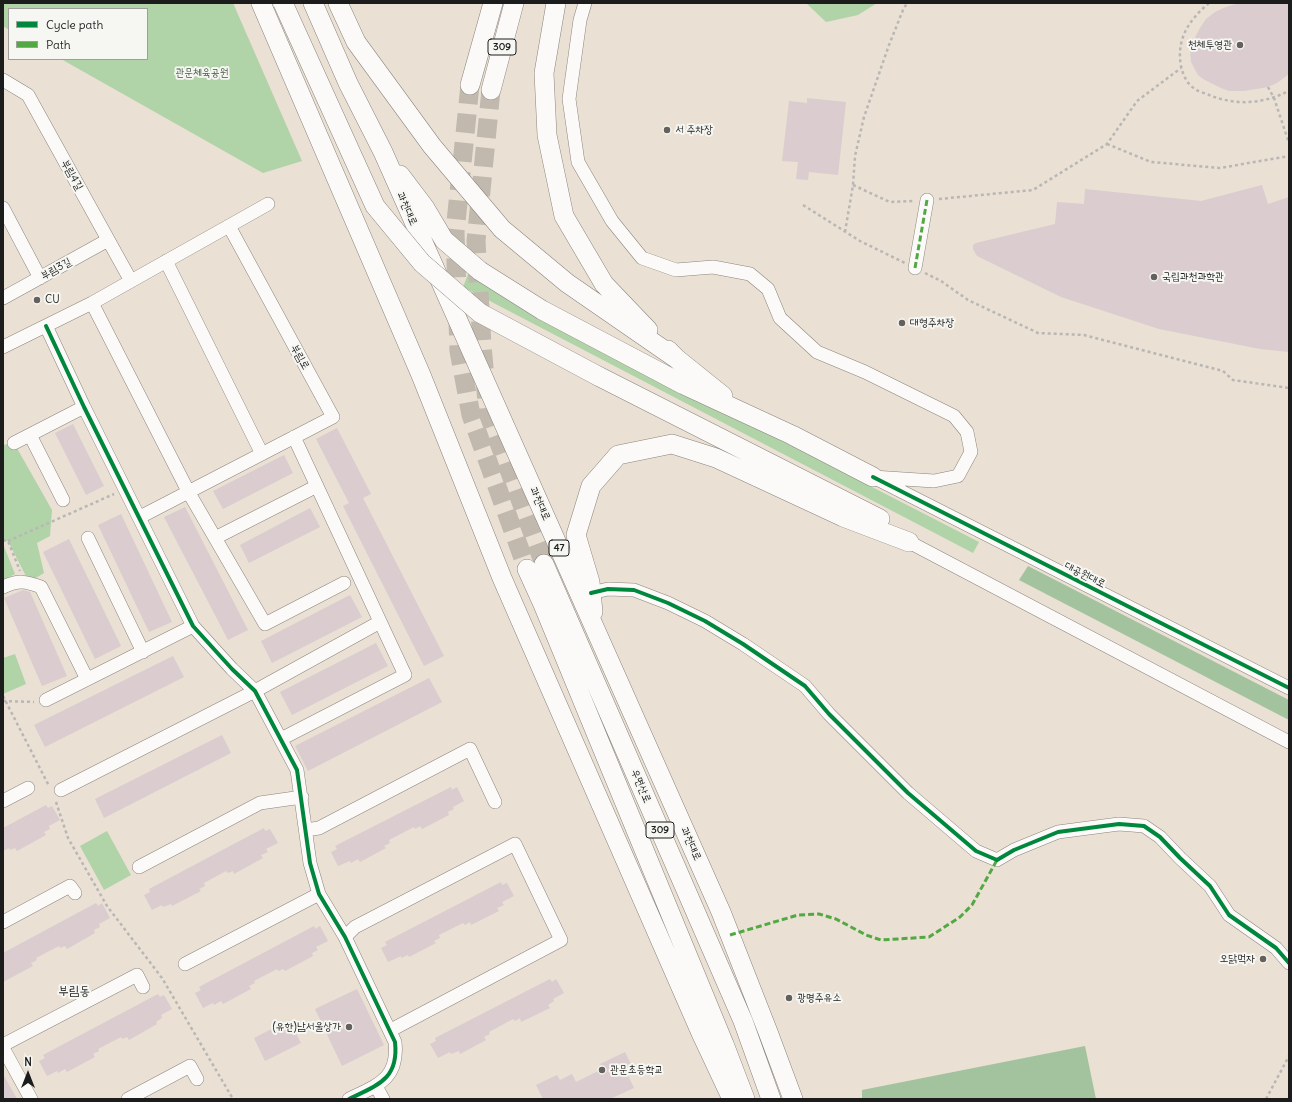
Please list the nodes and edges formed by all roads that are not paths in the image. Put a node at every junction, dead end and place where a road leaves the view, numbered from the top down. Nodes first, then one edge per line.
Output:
1 (261, 3) edge
2 (283, 3) edge
3 (313, 3) edge
4 (331, 3) edge
5 (338, 3) edge
6 (493, 3) edge
7 (514, 3) edge
8 (556, 3) edge
9 (585, 3) edge
10 (3, 80) edge
11 (348, 83) junction
12 (470, 85) tunnel mouth
13 (491, 90) tunnel mouth
14 (383, 152) junction
15 (927, 200) road end
16 (268, 204) dead end
17 (3, 208) edge
18 (229, 226) junction
19 (108, 240) junction
20 (166, 261) junction
21 (915, 268) road end
22 (40, 278) junction
23 (130, 281) junction
24 (3, 298) edge
25 (92, 302) junction
26 (46, 326) junction
27 (3, 347) edge
28 (677, 359) junction
29 (84, 407) junction
30 (746, 414) junction
31 (30, 435) junction
32 (294, 437) junction
33 (14, 443) dead end
34 (262, 454) junction
35 (873, 477) junction
36 (317, 486) junction
37 (188, 493) junction
38 (63, 500) dead end
39 (140, 518) junction
40 (88, 538) dead end
41 (215, 538) junction
42 (909, 542) junction
43 (344, 583) dead end
44 (3, 587) edge
45 (592, 593) junction
46 (380, 622) junction
47 (194, 626) junction
48 (595, 629) junction
49 (143, 652) junction
50 (88, 679) junction
51 (1289, 688) edge
52 (255, 691) junction
53 (46, 700) road end
54 (281, 739) junction
55 (1289, 742) edge
56 (28, 788) dead end
57 (55, 792) road end
58 (302, 797) junction
59 (3, 801) edge
60 (495, 802) dead end
61 (306, 830) junction
62 (139, 867) dead end
63 (75, 893) dead end
64 (319, 894) junction
65 (3, 922) edge
66 (345, 937) junction
67 (1289, 963) edge
68 (185, 964) dead end
69 (143, 987) dead end
70 (391, 1030) junction
71 (3, 1044) edge
72 (3, 1048) edge
73 (197, 1079) dead end
74 (376, 1086) junction
75 (31, 1099) edge
76 (128, 1099) edge
77 (349, 1099) edge
78 (383, 1099) edge
79 (732, 1099) edge
80 (745, 1099) edge
81 (771, 1099) edge
82 (792, 1099) edge

1 - 79 highway
2 - 42 highway, bridge
3 - 11 highway, 과천대로 / 47
4 - 11 highway
5 - 28 highway
6 - 12 highway, 309
7 - 13 highway, 309
8 - 28 highway
9 - 35 street
10 - 19 street, 부림4길
11 - 14 highway, 과천대로 / 47
14 - 30 highway
14 - 48 highway, 과천대로 / 47
15 - 21 street
16 - 18 street
17 - 22 street
18 - 20 street
18 - 32 street, 부림로
19 - 22 street, 부림3길
19 - 23 street, 부림4길
20 - 23 street
20 - 34 street
22 - 24 street, 부림3길
23 - 25 street
25 - 26 street
25 - 37 street
26 - 27 street
26 - 29 street
28 - 30 highway
29 - 31 street
29 - 39 street
30 - 35 highway
31 - 33 street
31 - 38 street
32 - 34 street, 부림로
32 - 36 street
34 - 37 street, 부림로
35 - 51 street, 대공원대로
36 - 41 street
36 - 46 street
37 - 39 street, 부림로
37 - 41 street
39 - 47 street
40 - 49 street
41 - 43 street
42 - 45 highway
42 - 55 street
44 - 50 street
45 - 48 highway
45 - 67 street
46 - 52 street
46 - 54 street
47 - 49 street
47 - 52 street
48 - 82 highway, 과천대로 / 47
49 - 50 street
50 - 53 street
52 - 54 street
52 - 57 street
54 - 58 street
56 - 59 street
58 - 61 street
58 - 62 street
60 - 61 street
61 - 64 street
63 - 65 street
64 - 66 street
64 - 68 street
66 - 70 street
66 - 70 street
69 - 71 street
70 - 74 street
72 - 75 street
73 - 76 street
74 - 77 street
74 - 78 street
80 - 81 highway, 우면산로 / 309

